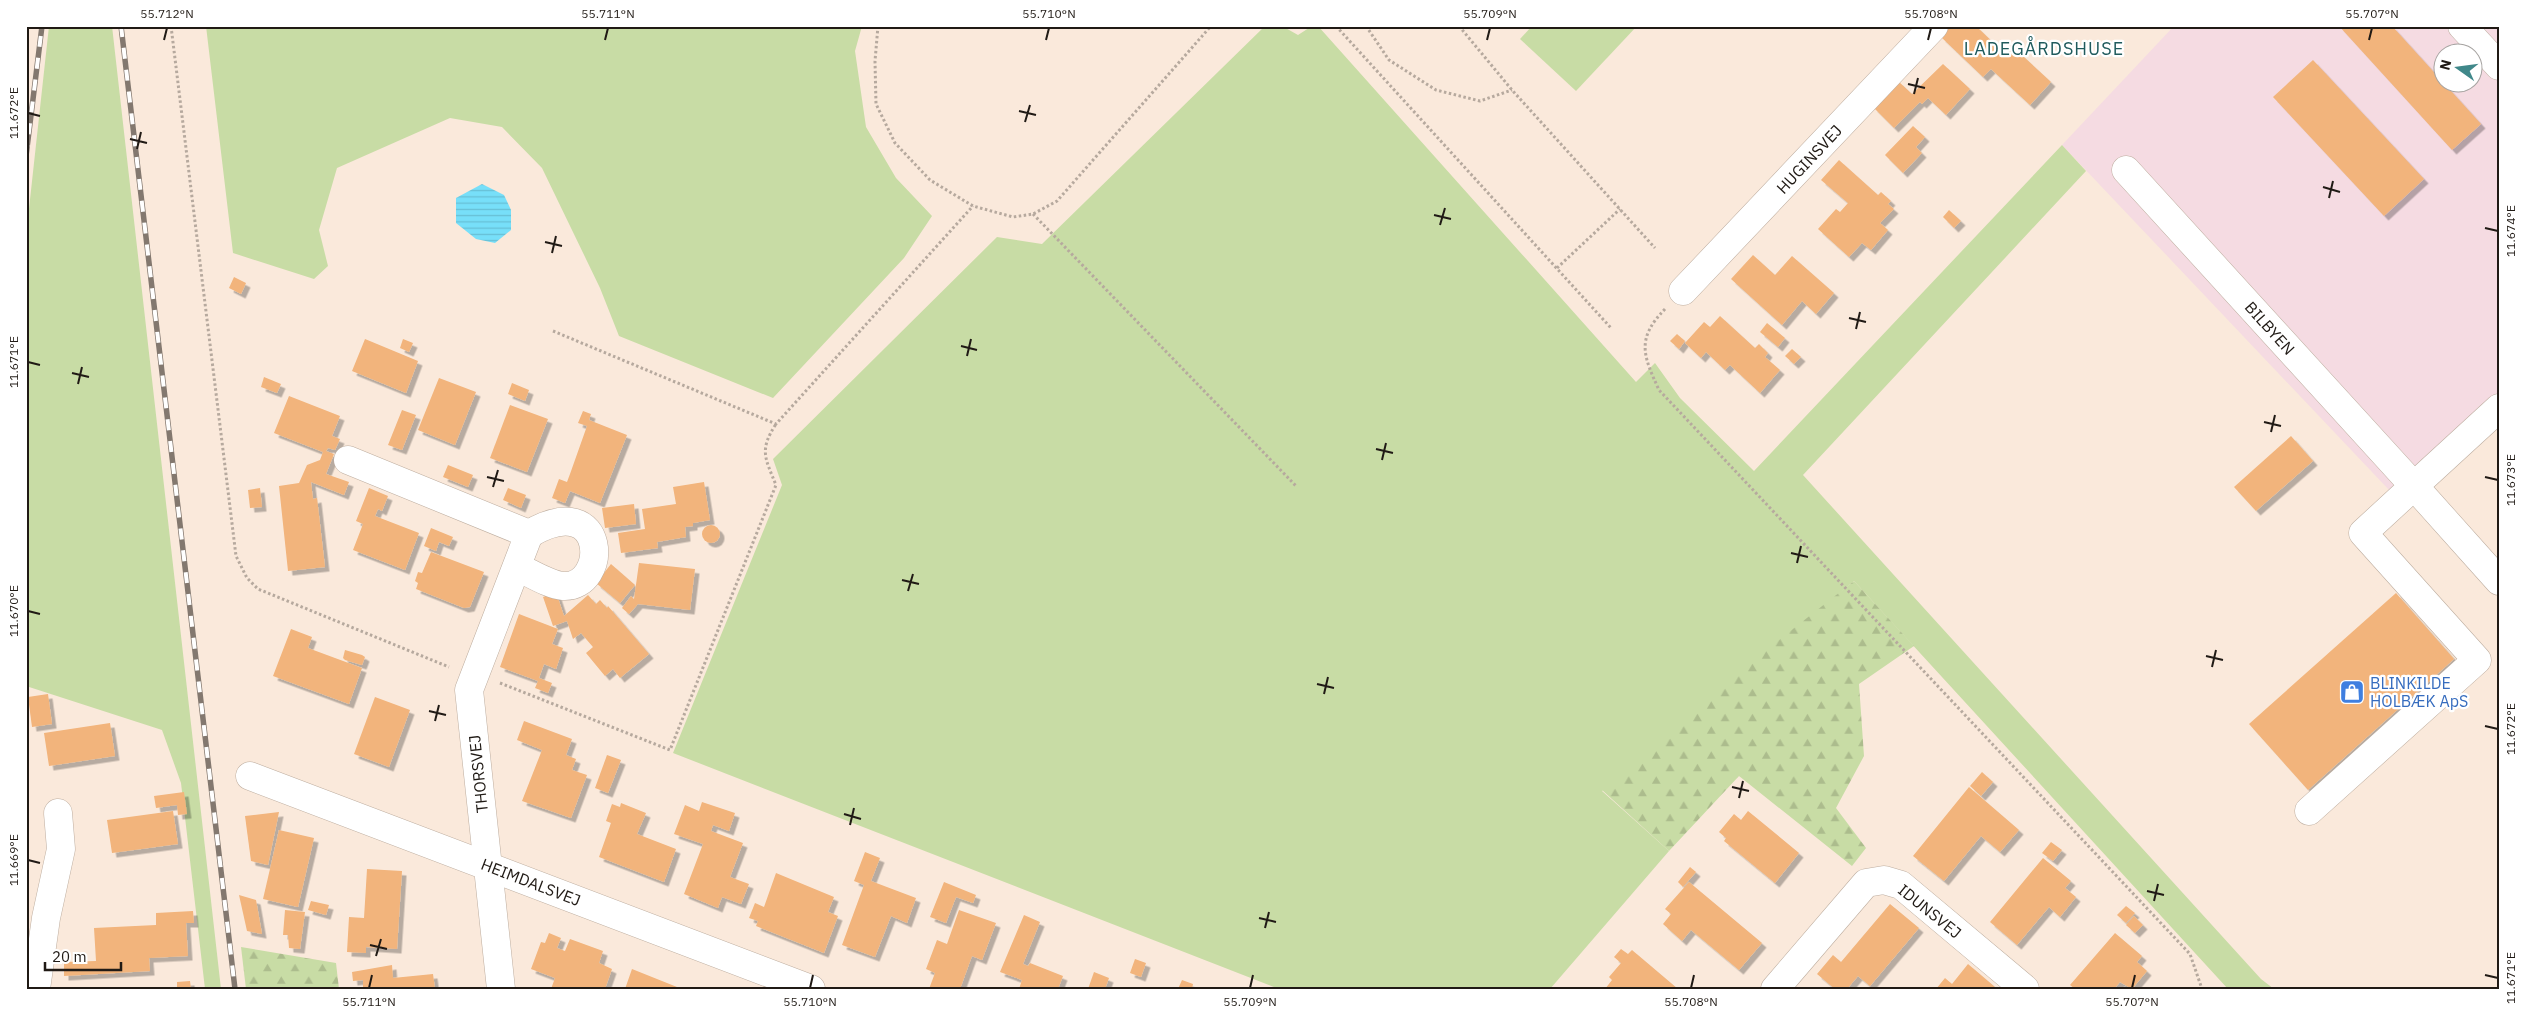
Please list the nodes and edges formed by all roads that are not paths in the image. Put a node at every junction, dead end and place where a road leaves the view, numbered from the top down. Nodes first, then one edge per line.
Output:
1 (1934, 26) edge
2 (2462, 26) edge
3 (2499, 66) edge
4 (2126, 170) dead end
5 (1683, 291) road end
6 (2499, 408) edge
7 (348, 460) dead end
8 (2414, 486) junction
9 (529, 534) junction
10 (517, 567) junction
11 (2499, 581) edge
12 (250, 776) dead end
13 (2309, 811) dead end
14 (58, 813) dead end
15 (487, 865) junction
16 (36, 989) edge
17 (501, 989) edge
18 (812, 989) edge
19 (1775, 989) edge
20 (2025, 989) edge

1 - 5 street, HUGINSVEJ
2 - 3 street
4 - 8 street, BILBYEN
6 - 8 street
7 - 9 street
8 - 11 street, BILBYEN
8 - 13 street
9 - 10 street, THORSVEJ
9 - 10 street
10 - 15 street, THORSVEJ
12 - 15 street, HEIMDALSVEJ
14 - 16 street
15 - 17 street, THORSVEJ
15 - 18 street, HEIMDALSVEJ
19 - 20 street, IDUNSVEJ

